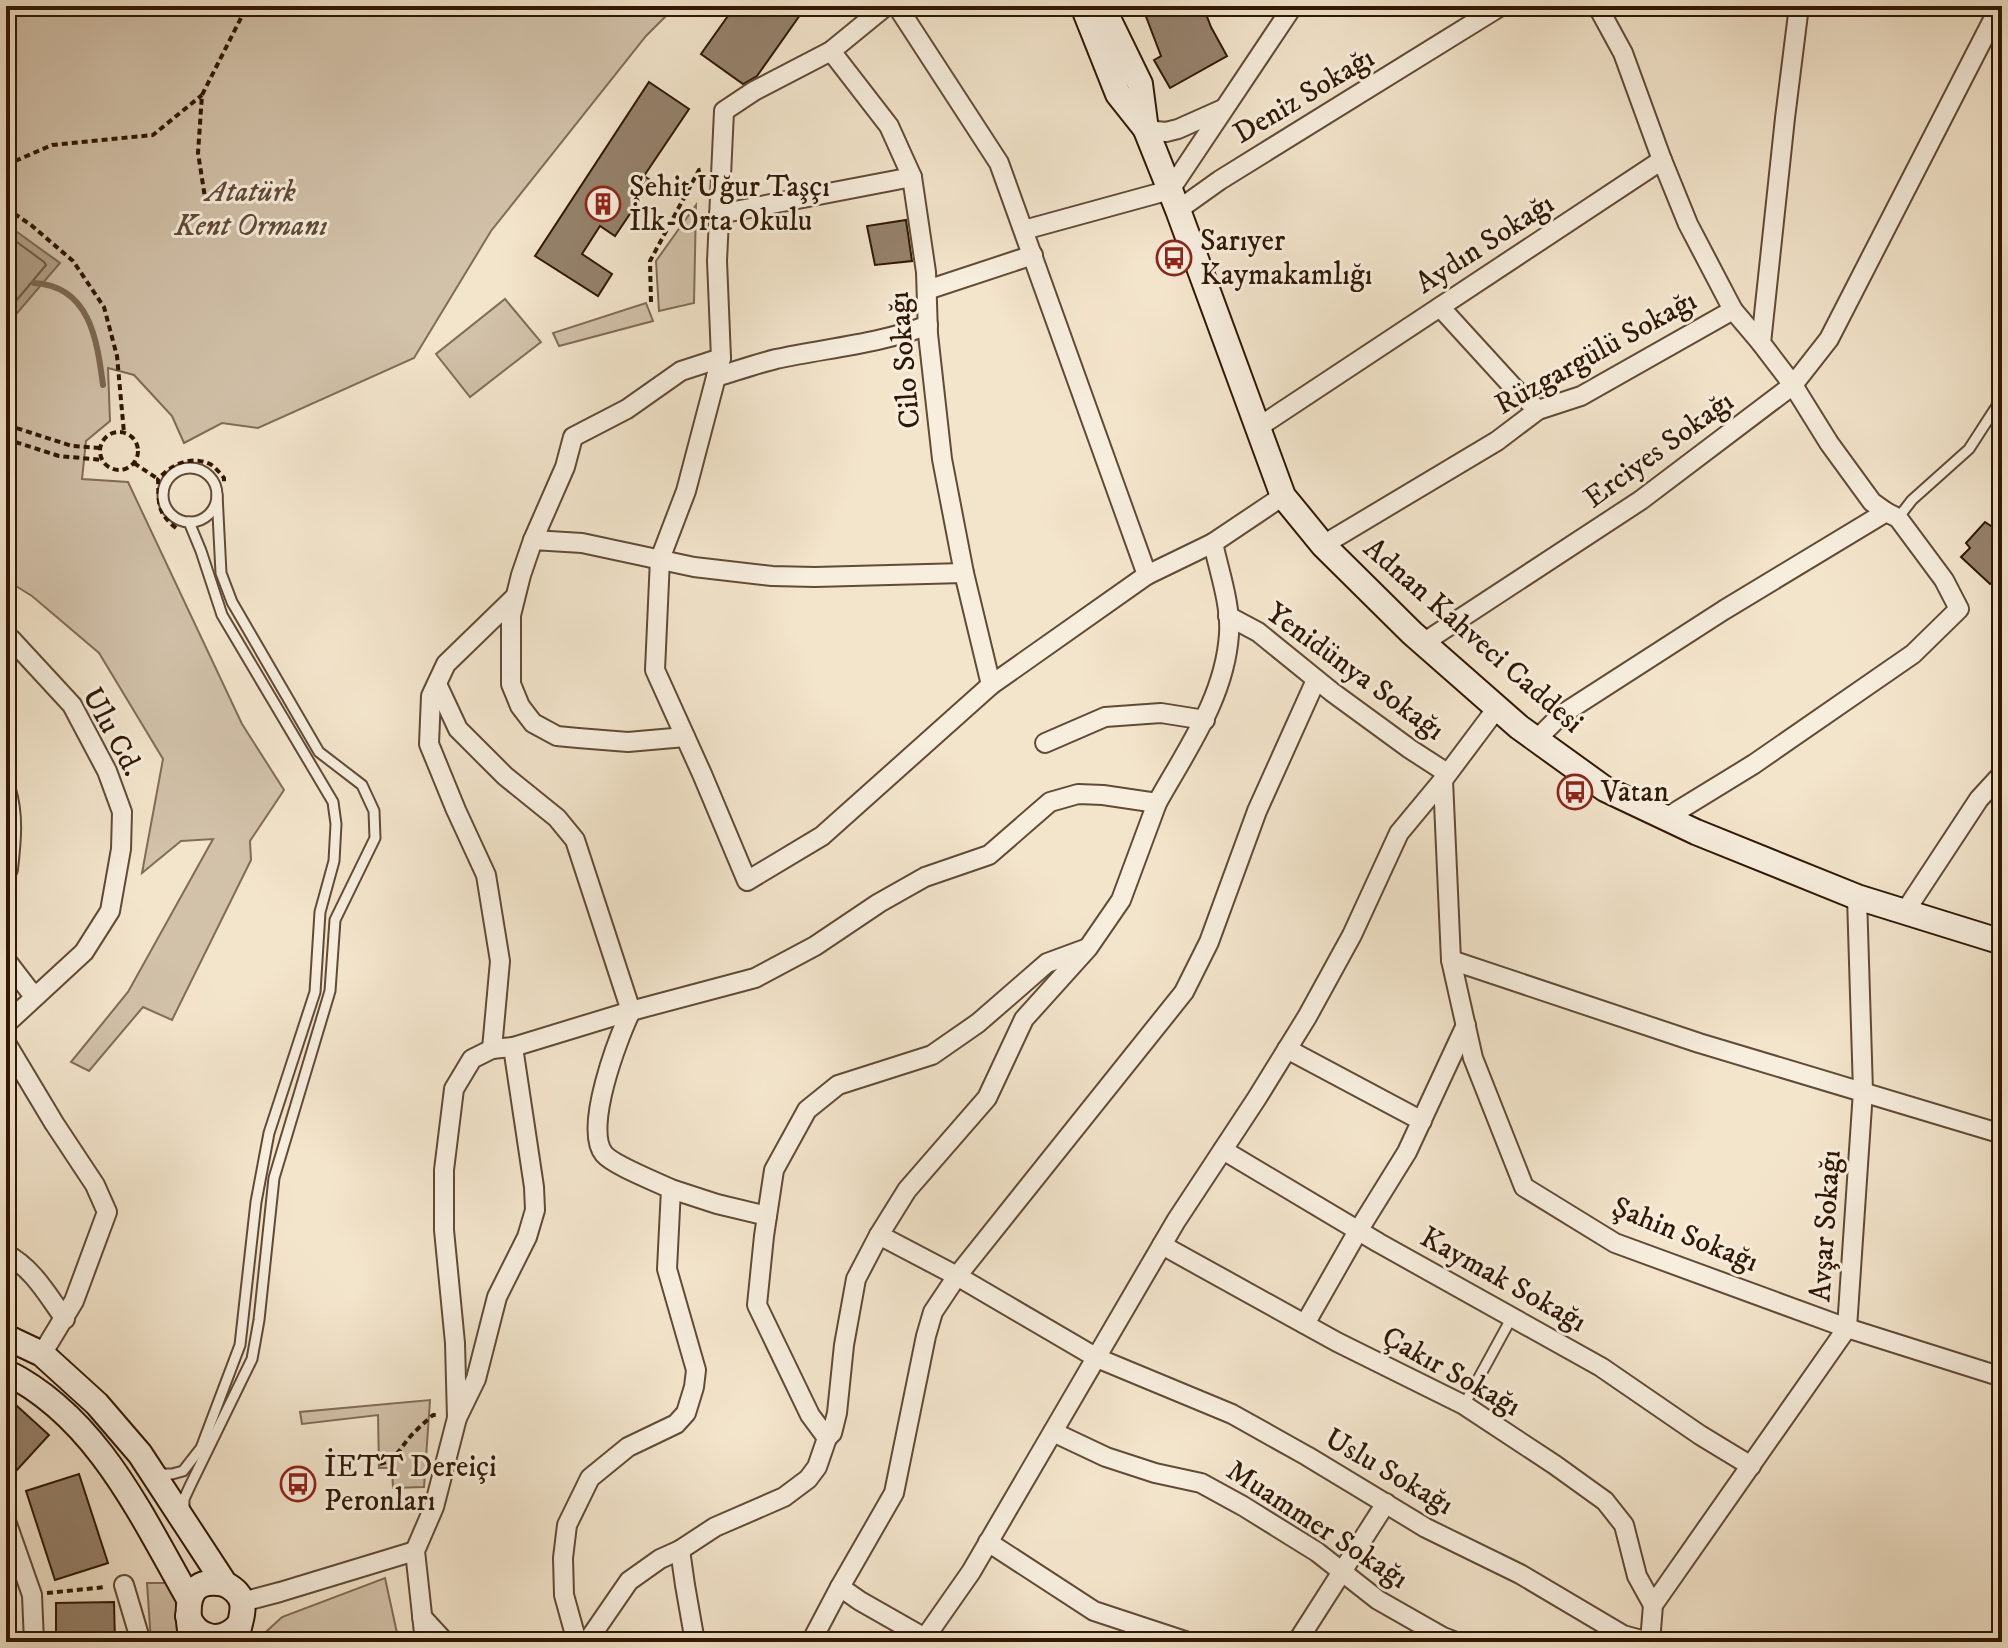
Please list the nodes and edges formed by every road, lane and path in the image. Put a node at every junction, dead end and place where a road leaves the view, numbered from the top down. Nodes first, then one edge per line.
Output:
1 (247, 6) edge
2 (886, 6) edge
3 (897, 6) edge
4 (1083, 6) edge
5 (1102, 6) edge
6 (1293, 6) edge
7 (1501, 6) edge
8 (1593, 6) edge
9 (1799, 6) edge
10 (2000, 6) edge
11 (831, 51) junction
12 (202, 95) junction
13 (1223, 109) junction
14 (1146, 130) junction
15 (1662, 160) junction
16 (6, 165) edge
17 (721, 166) junction
18 (912, 177) junction
19 (1174, 200) junction
20 (206, 204) dead end
21 (6, 208) edge
22 (719, 214) junction
23 (1024, 230) junction
24 (1033, 255) junction
25 (927, 290) junction
26 (651, 302) dead end
27 (1440, 307) junction
28 (1733, 310) junction
29 (928, 325) junction
30 (1761, 343) junction
31 (721, 358) junction
32 (716, 377) junction
33 (1793, 385) junction
34 (2002, 398) edge
35 (1538, 410) junction
36 (6, 425) edge
37 (1257, 428) junction
38 (124, 433) junction
39 (6, 439) edge
40 (101, 448) junction
41 (103, 460) junction
42 (134, 463) junction
43 (158, 479) junction
44 (221, 493) junction
45 (1283, 496) junction
46 (1892, 515) junction
47 (189, 522) junction
48 (181, 531) dead end
49 (533, 540) junction
50 (1213, 543) junction
51 (1323, 545) junction
52 (660, 559) junction
53 (964, 573) junction
54 (1147, 575) junction
55 (516, 596) junction
56 (1228, 616) junction
57 (6, 636) edge
58 (1423, 643) junction
59 (1316, 680) junction
60 (437, 684) junction
61 (991, 685) junction
62 (1497, 708) junction
63 (1205, 720) junction
64 (685, 737) junction
65 (1536, 740) junction
66 (1045, 743) dead end
67 (2002, 774) edge
68 (1445, 776) junction
69 (6, 790) edge
70 (1157, 803) junction
71 (1666, 818) junction
72 (8, 844) edge
73 (6, 873) edge
74 (1857, 897) junction
75 (1904, 913) junction
76 (2002, 914) edge
77 (1997, 941) edge
78 (1088, 948) junction
79 (6, 960) edge
80 (1451, 960) junction
81 (37, 995) junction
82 (631, 1011) junction
83 (6, 1024) edge
84 (1466, 1025) junction
85 (6, 1043) edge
86 (513, 1047) junction
87 (492, 1049) junction
88 (1287, 1049) junction
89 (1863, 1091) junction
90 (1422, 1121) junction
91 (2002, 1134) edge
92 (1223, 1150) junction
93 (671, 1189) junction
94 (767, 1216) junction
95 (1358, 1231) junction
96 (879, 1235) junction
97 (1162, 1245) junction
98 (6, 1254) edge
99 (957, 1276) junction
100 (1512, 1317) junction
101 (65, 1319) junction
102 (1305, 1324) junction
103 (1847, 1328) junction
104 (6, 1337) edge
105 (42, 1354) junction
106 (1097, 1358) junction
107 (6, 1372) edge
108 (2002, 1377) edge
109 (1464, 1405) junction
110 (457, 1418) junction
111 (1053, 1432) junction
112 (827, 1438) junction
113 (380, 1464) dead end
114 (1751, 1466) junction
115 (153, 1474) junction
116 (1386, 1503) junction
117 (182, 1520) junction
118 (6, 1521) edge
119 (988, 1542) junction
120 (680, 1550) junction
121 (415, 1551) junction
122 (1341, 1571) junction
123 (225, 1584) junction
124 (124, 1585) joint
125 (840, 1587) junction
126 (32, 1595) junction
127 (242, 1602) junction
128 (1653, 1605) junction
129 (188, 1608) junction
130 (422, 1617) junction
131 (237, 1634) edge
132 (924, 1640) edge
133 (34, 1642) edge
134 (141, 1642) edge
135 (192, 1642) edge
136 (425, 1642) edge
137 (445, 1642) edge
138 (577, 1642) edge
139 (587, 1642) edge
140 (695, 1642) edge
141 (811, 1642) edge
142 (1188, 1642) edge
143 (1297, 1642) edge
144 (1456, 1642) edge
145 (1649, 1642) edge

1 - 12 path
2 - 11 street
3 - 23 street
4 - 14 main road, Adnan Kahveci Caddesi
5 - 14 main road, Adnan Kahveci Caddesi
6 - 13 street
7 - 19 street, Deniz Sokağı
8 - 15 street
9 - 30 street
10 - 33 street, Erciyes Sokağı
11 - 17 street
11 - 18 street, Cilo Sokağı
12 - 16 path
12 - 20 path
13 - 14 street
13 - 19 street
14 - 19 main road, Adnan Kahveci Caddesi
15 - 27 street, Aydın Sokağı
15 - 28 street
17 - 22 street
17 - 26 path
18 - 22 street
18 - 25 street, Cilo Sokağı
19 - 23 street
19 - 37 main road, Adnan Kahveci Caddesi
21 - 38 path
22 - 31 street
23 - 24 street
24 - 25 street
24 - 54 street
25 - 29 street, Cilo Sokağı
27 - 35 street
27 - 37 street, Aydın Sokağı
28 - 30 street
28 - 35 street, Rüzgargülü Sokağı
29 - 32 street
29 - 53 street, Cilo Sokağı
30 - 33 street
31 - 32 street
31 - 49 street
32 - 52 street
33 - 46 street
33 - 58 street, Erciyes Sokağı
34 - 46 lane
35 - 51 street, Rüzgargülü Sokağı
36 - 40 path
37 - 45 main road, Adnan Kahveci Caddesi
38 - 40 path
38 - 42 path
39 - 41 path
40 - 41 path
41 - 42 path
42 - 43 path
43 - 44 path
43 - 48 path
44 - 47 lane
44 - 47 lane
44 - 117 lane
45 - 50 street
45 - 51 main road, Adnan Kahveci Caddesi
46 - 65 street
46 - 71 street
47 - 115 lane
49 - 52 street
49 - 55 street
50 - 54 street
50 - 56 street
51 - 58 main road, Adnan Kahveci Caddesi
52 - 53 street
52 - 64 street
53 - 61 street, Cilo Sokağı
54 - 61 street
55 - 60 street
55 - 64 street
56 - 59 street, Yenidünya Sokağı
56 - 63 street
57 - 81 street, Ulu Cd.
58 - 62 main road, Adnan Kahveci Caddesi
59 - 68 street, Yenidünya Sokağı
59 - 99 street
60 - 82 street
60 - 87 street
61 - 64 street
62 - 65 main road, Adnan Kahveci Caddesi
62 - 68 street
63 - 66 street
63 - 70 street
65 - 71 main road, Adnan Kahveci Caddesi
67 - 75 street
68 - 80 street, Şahin Sokağı
68 - 88 street
69 - 72 street
70 - 78 street
70 - 82 street
71 - 74 main road, Adnan Kahveci Caddesi
72 - 73 street
74 - 75 main road, Adnan Kahveci Caddesi
74 - 89 street, Avşar Sokağı
75 - 77 main road, Adnan Kahveci Caddesi
76 - 77 lane
78 - 94 street
78 - 96 street
79 - 81 street
80 - 84 street, Şahin Sokağı
80 - 89 street
81 - 83 street, Ulu Cd.
82 - 86 street
82 - 93 street
84 - 90 street
84 - 103 street, Şahin Sokağı
85 - 101 street
86 - 87 street
86 - 110 street
87 - 110 street
88 - 90 street
88 - 92 street
89 - 91 street
89 - 103 street, Avşar Sokağı
90 - 95 street
92 - 95 street, Kaymak Sokağı
92 - 97 street
93 - 94 street
93 - 138 street
94 - 112 street
95 - 100 street, Kaymak Sokağı
95 - 102 street
96 - 99 street, Uslu Sokağı
96 - 112 street
97 - 102 street, Çakır Sokağı
97 - 106 street
98 - 101 street
99 - 106 street, Uslu Sokağı
99 - 125 street
100 - 109 lane
100 - 114 street, Kaymak Sokağı
101 - 105 street
102 - 109 street, Çakır Sokağı
103 - 108 street, Şahin Sokağı
103 - 114 street, Avşar Sokağı
104 - 105 main road
105 - 115 main road
106 - 111 street
106 - 116 street, Uslu Sokağı
107 - 129 main road
109 - 128 street, Çakır Sokağı
110 - 113 path
110 - 121 street
111 - 119 street
111 - 122 street, Muammer Sokağı
112 - 120 street
114 - 128 street, Avşar Sokağı
115 - 117 main road
116 - 122 street
116 - 145 street, Uslu Sokağı
117 - 123 main road
118 - 126 street
119 - 132 street
119 - 142 street
120 - 139 street
120 - 140 street
121 - 127 street
121 - 130 street
122 - 143 street
122 - 144 street, Muammer Sokağı
123 - 127 main road
123 - 129 main road
124 - 126 path
124 - 134 street
125 - 132 street
125 - 141 street
126 - 133 street
127 - 131 main road
128 - 145 street
129 - 131 main road
129 - 135 main road
130 - 136 street
130 - 137 street

